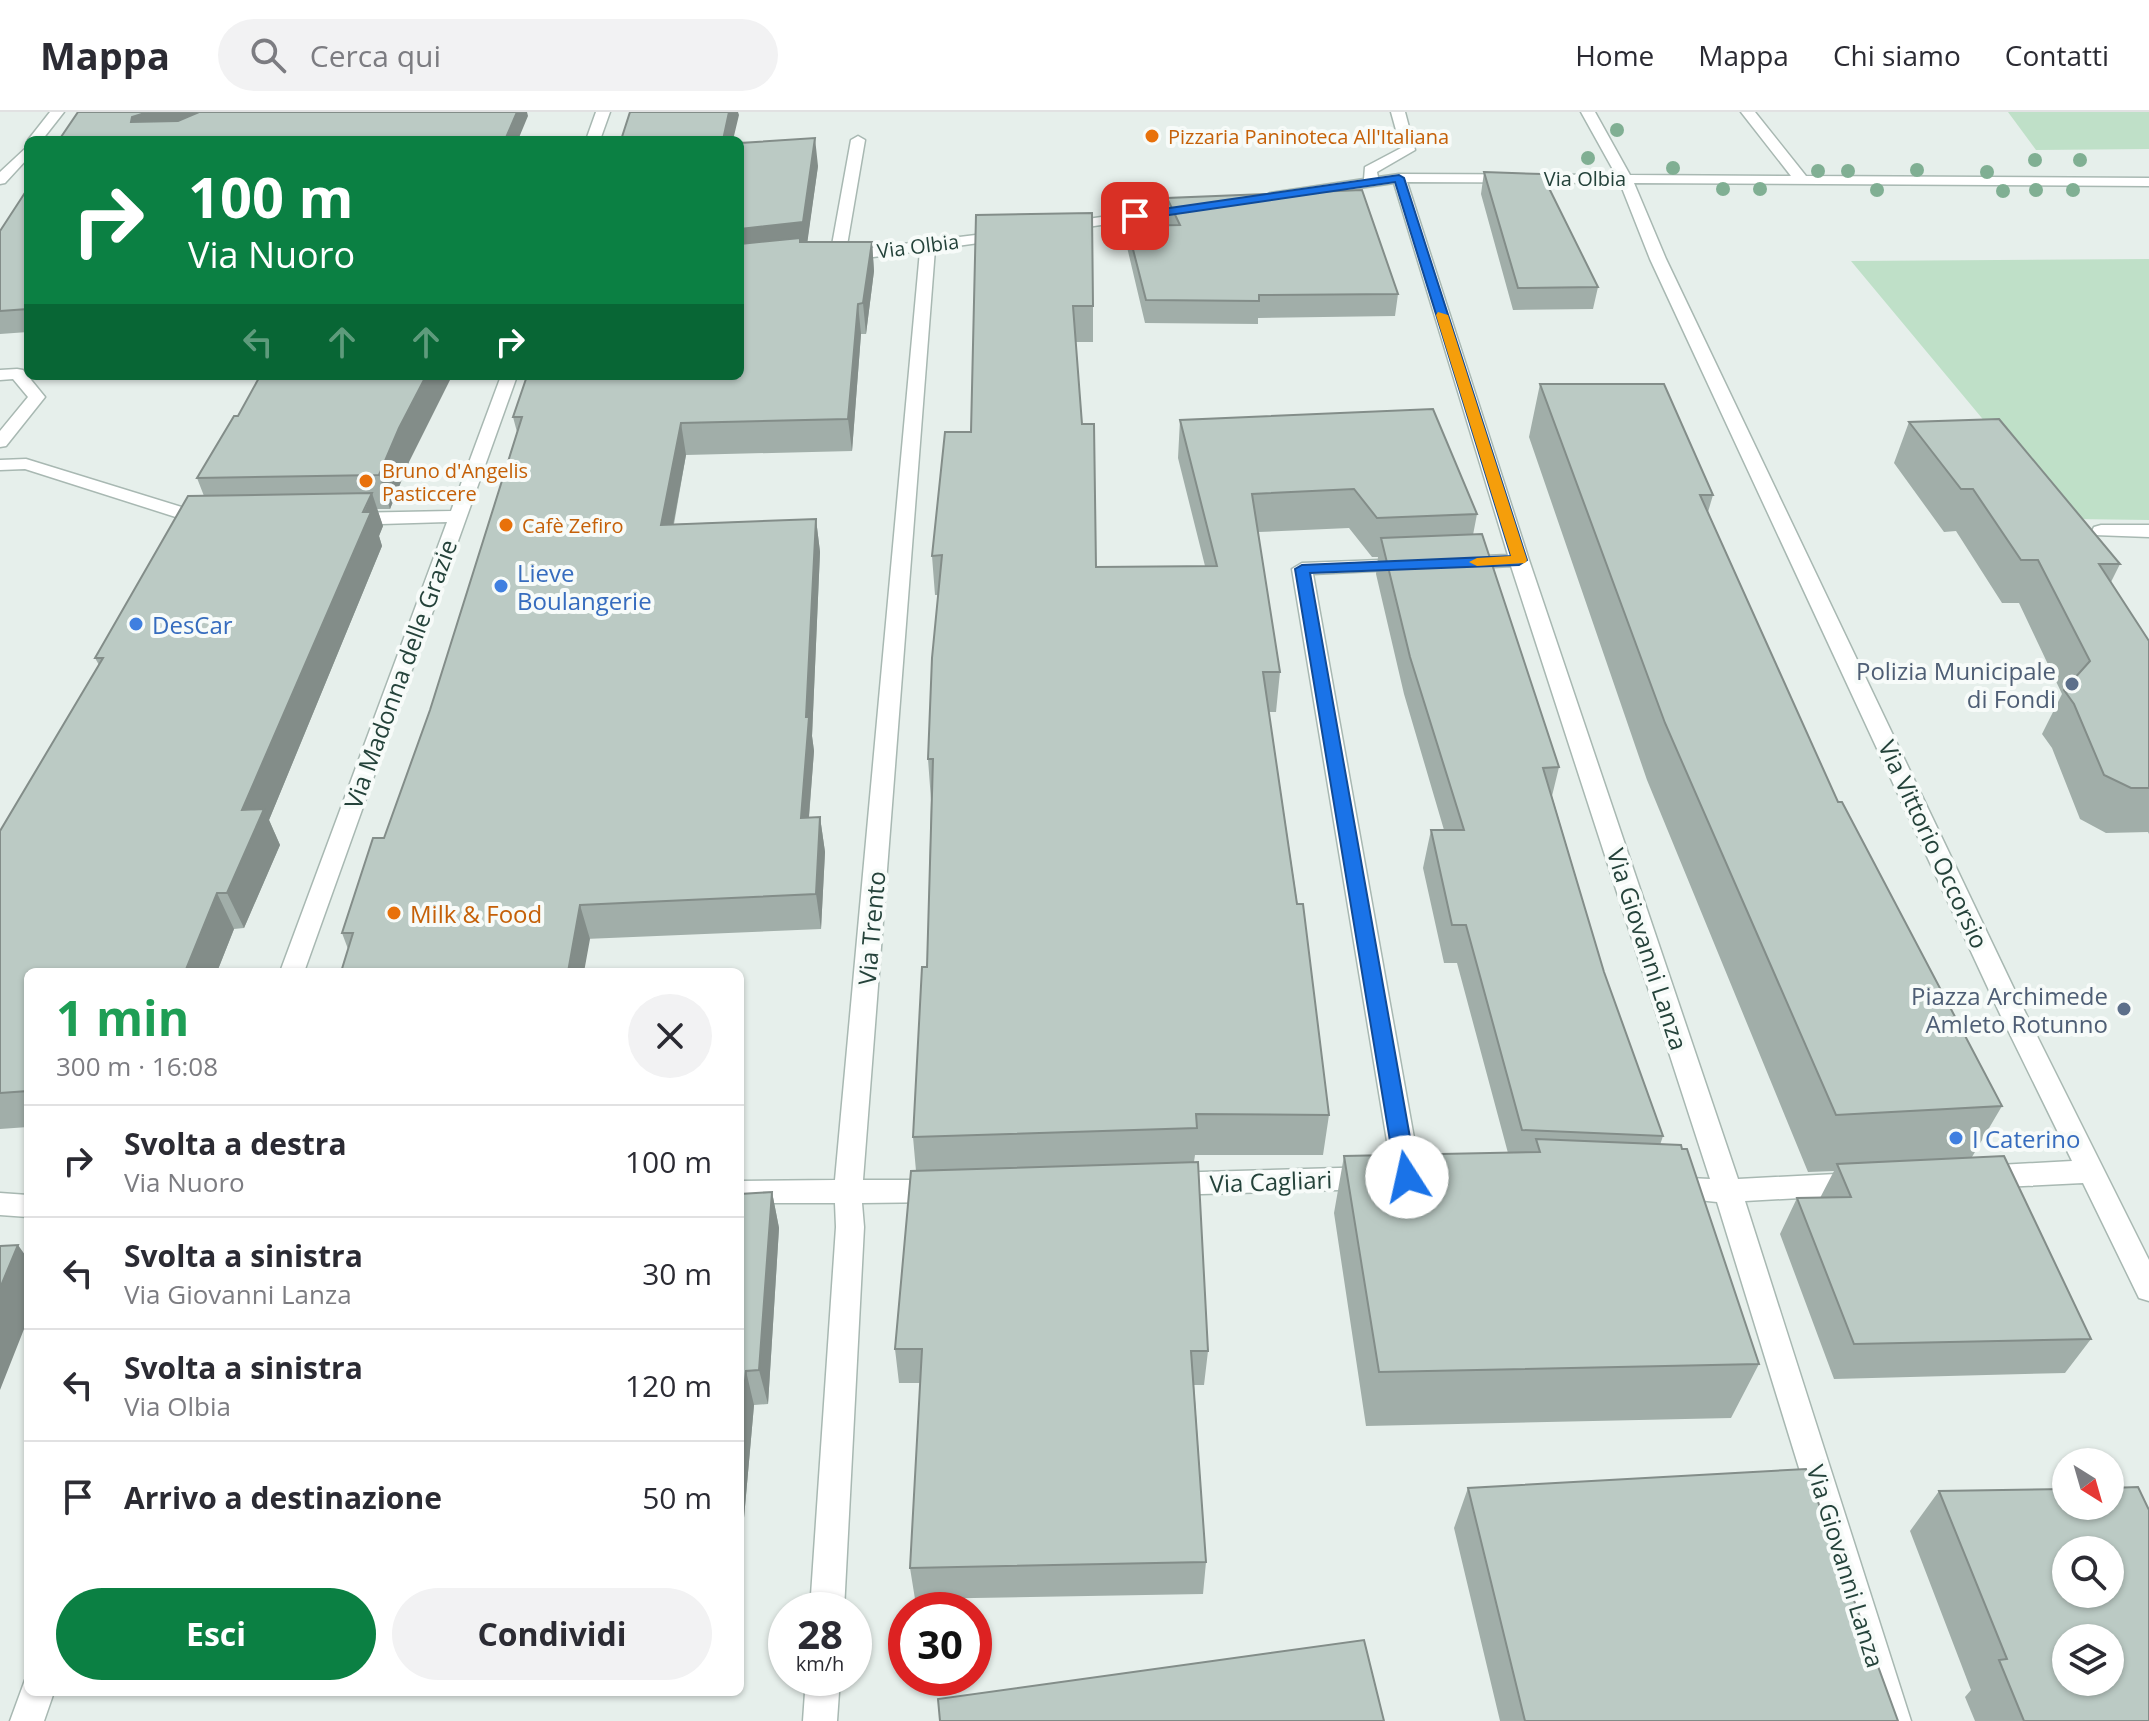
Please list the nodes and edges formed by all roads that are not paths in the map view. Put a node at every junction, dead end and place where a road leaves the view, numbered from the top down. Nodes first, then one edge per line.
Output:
1 (57, 112) edge
2 (603, 112) edge
3 (1398, 112) edge
4 (1588, 112) edge
5 (1748, 112) edge
6 (38, 136) edge
7 (594, 136) edge
8 (858, 140) dead end
9 (22, 163) edge
10 (856, 163) junction
11 (873, 163) dead end
12 (1399, 178) junction
13 (1625, 178) junction
14 (0, 180) edge
15 (1802, 180) junction
16 (2149, 182) edge
17 (1371, 183) junction
18 (1249, 200) edge
19 (1218, 204) edge
20 (1050, 228) edge
21 (1020, 233) edge
22 (928, 246) junction
23 (0, 375) edge
24 (508, 380) edge
25 (0, 442) edge
26 (0, 465) edge
27 (458, 516) junction
28 (322, 519) edge
29 (219, 521) edge
30 (2101, 531) dead end
31 (2149, 531) edge
32 (1519, 560) junction
33 (293, 968) edge
34 (2090, 1171) junction
35 (1407, 1177) junction
36 (1437, 1178) edge
37 (1949, 1179) edge
38 (1886, 1182) edge
39 (1135, 1185) edge
40 (1636, 1187) edge
41 (960, 1191) edge
42 (1728, 1191) junction
43 (744, 1192) edge
44 (848, 1194) junction
45 (0, 1204) edge
46 (24, 1206) edge
47 (2149, 1289) edge
48 (828, 1592) edge
49 (36, 1696) edge
50 (822, 1696) edge
51 (27, 1721) edge
52 (820, 1721) edge
53 (1894, 1721) edge

1 - 6 street
2 - 7 street
3 - 17 street
4 - 13 street, Via Vittorio Occorsio
5 - 15 street
8 - 10 street
9 - 14 street
10 - 11 street
10 - 22 street, Via Olbia
12 - 13 street, Via Olbia
12 - 17 street, Via Olbia
12 - 32 street, Via Giovanni Lanza
13 - 15 street, Via Olbia
13 - 34 street, Via Vittorio Occorsio
15 - 16 street, Via Olbia
17 - 18 street, Via Olbia
19 - 20 street
21 - 22 street, Via Olbia
22 - 44 street, Via Trento
23 - 25 street
24 - 27 street, Via Madonna delle Grazie
26 - 29 street
27 - 28 street
27 - 33 street, Via Madonna delle Grazie
30 - 31 street
32 - 35 street
32 - 42 street, Via Giovanni Lanza
34 - 37 street
34 - 47 street, Via Vittorio Occorsio
35 - 36 street, Via Cagliari
35 - 39 street, Via Cagliari
38 - 42 street
40 - 42 street
41 - 44 street
42 - 53 street, Via Giovanni Lanza
43 - 44 street
44 - 48 street, Via Trento
45 - 46 street
49 - 51 street
50 - 52 street

